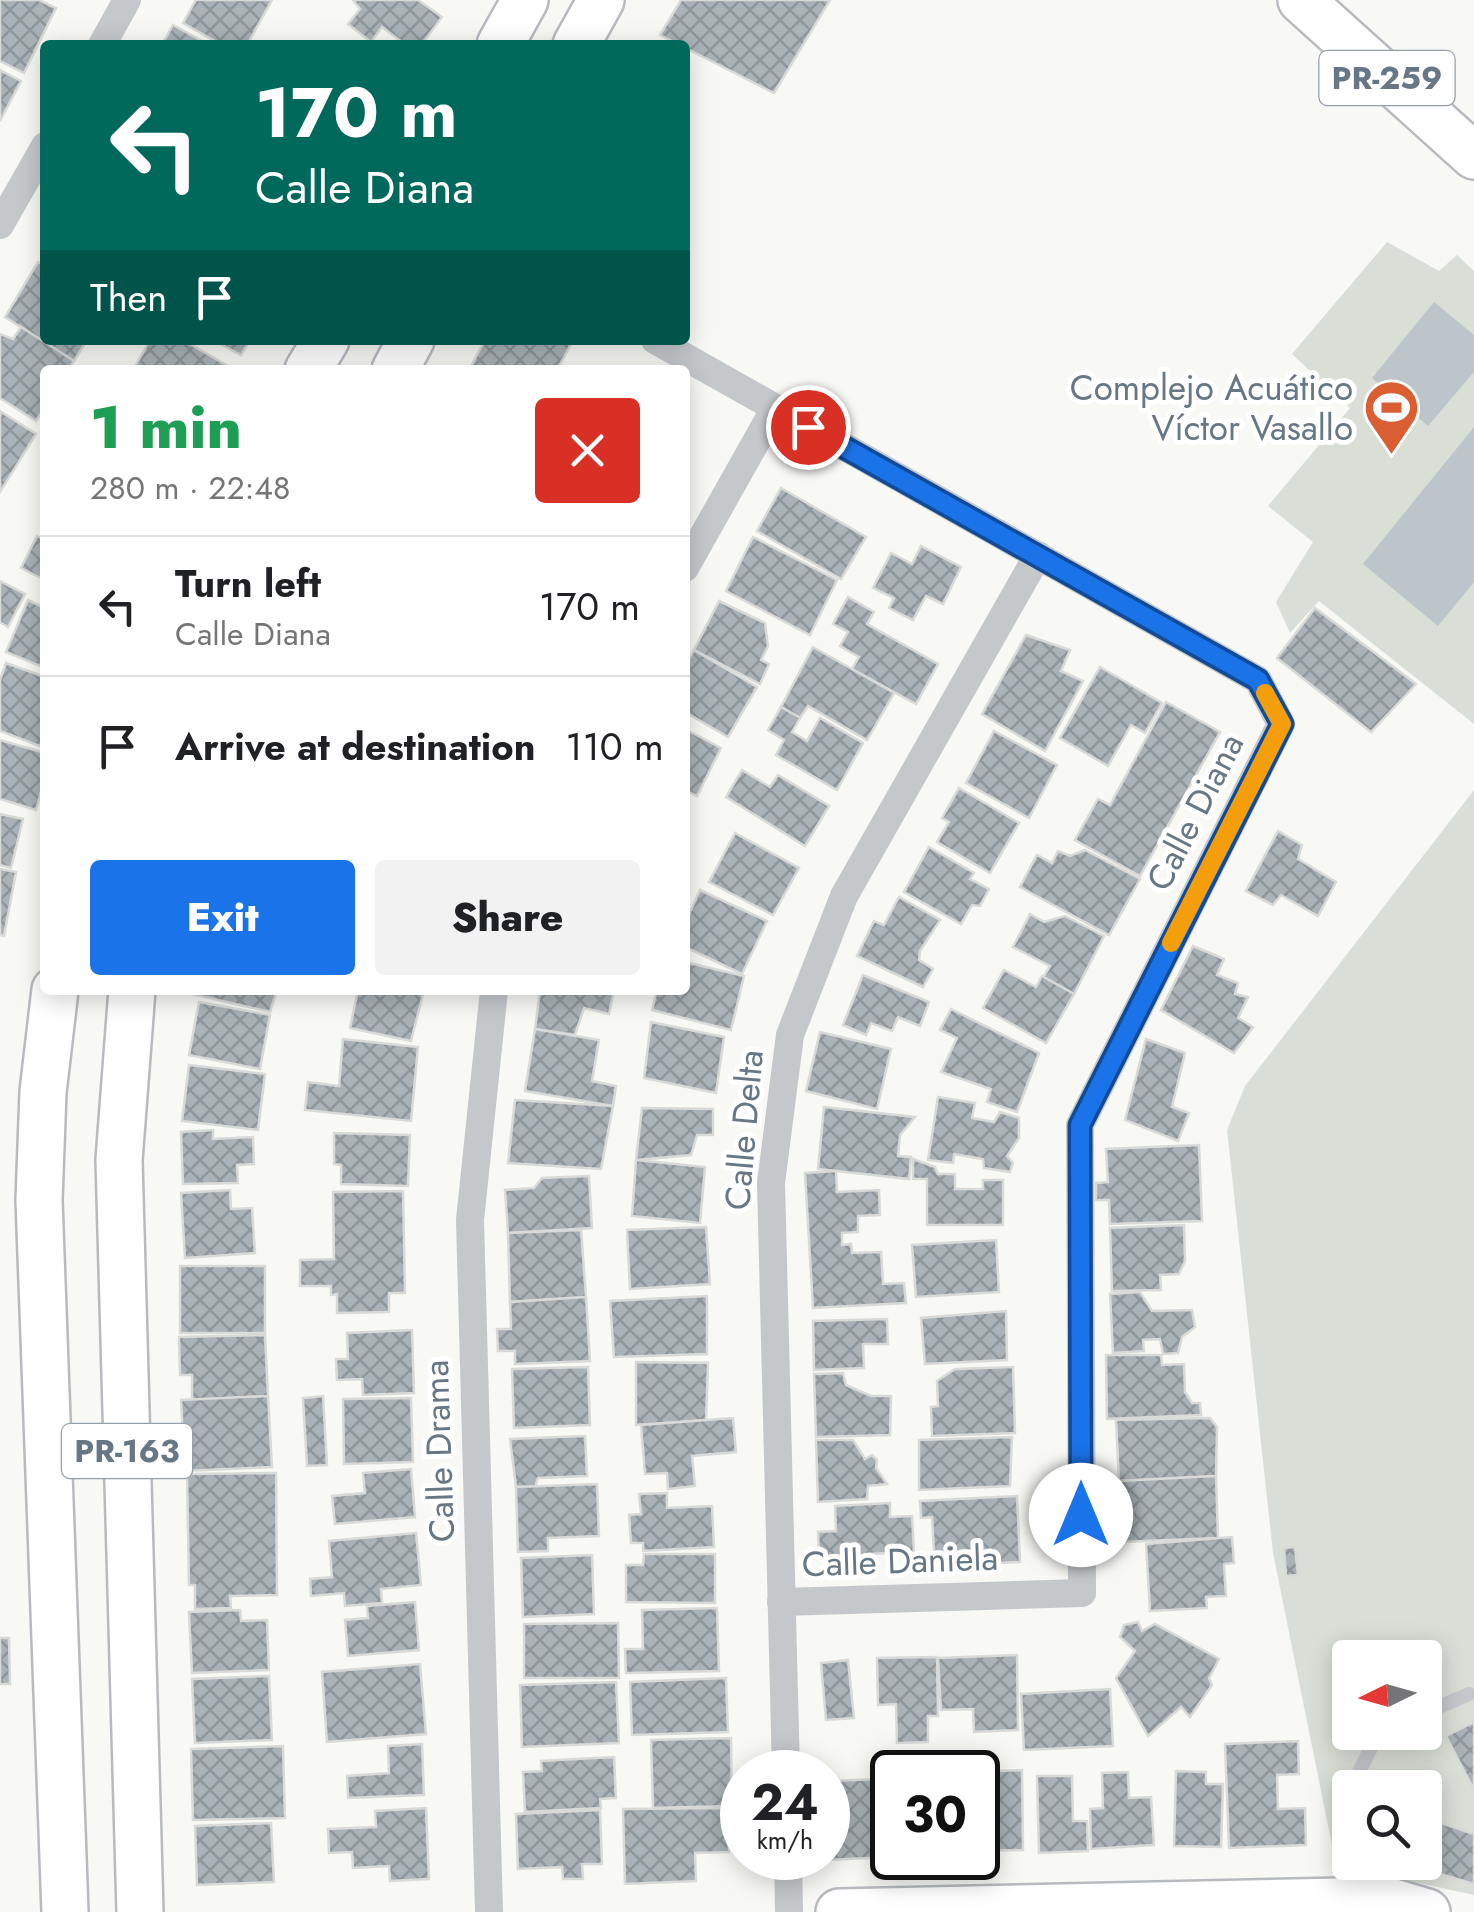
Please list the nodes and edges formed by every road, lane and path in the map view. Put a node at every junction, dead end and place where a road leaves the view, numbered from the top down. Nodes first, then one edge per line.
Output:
1 (128, 0) edge
2 (525, 0) edge
3 (601, 0) edge
4 (1301, 0) edge
5 (105, 40) edge
6 (503, 40) edge
7 (579, 40) edge
8 (40, 155) edge
9 (1474, 156) edge
10 (0, 226) edge
11 (664, 345) edge
12 (776, 408) junction
13 (1038, 556) junction
14 (690, 559) edge
15 (55, 995) edge
16 (132, 995) edge
17 (493, 995) edge
18 (1082, 1593) joint
19 (781, 1602) junction
20 (1469, 1694) dead end
21 (1442, 1705) edge
22 (785, 1750) edge
23 (788, 1880) edge
24 (1345, 1880) edge
25 (1346, 1900) junction
26 (1190, 1907) edge
27 (65, 1912) edge
28 (140, 1912) edge
29 (489, 1912) edge
30 (789, 1912) edge
31 (839, 1912) edge
32 (1427, 1912) edge

1 - 5 street
2 - 6 main road
3 - 7 main road
4 - 9 main road, PR-259
8 - 10 street
11 - 12 street, Calle Diana
12 - 13 street, Calle Diana
12 - 14 street
13 - 18 street, Calle Diana
13 - 19 street, Calle Delta
15 - 27 main road, PR-163
16 - 28 main road, PR-163
17 - 29 street, Calle Drama
18 - 19 street, Calle Daniela
19 - 22 street, Calle Delta
20 - 21 lane
23 - 30 street
24 - 25 lane
25 - 26 main road
25 - 32 main road
26 - 31 main road

